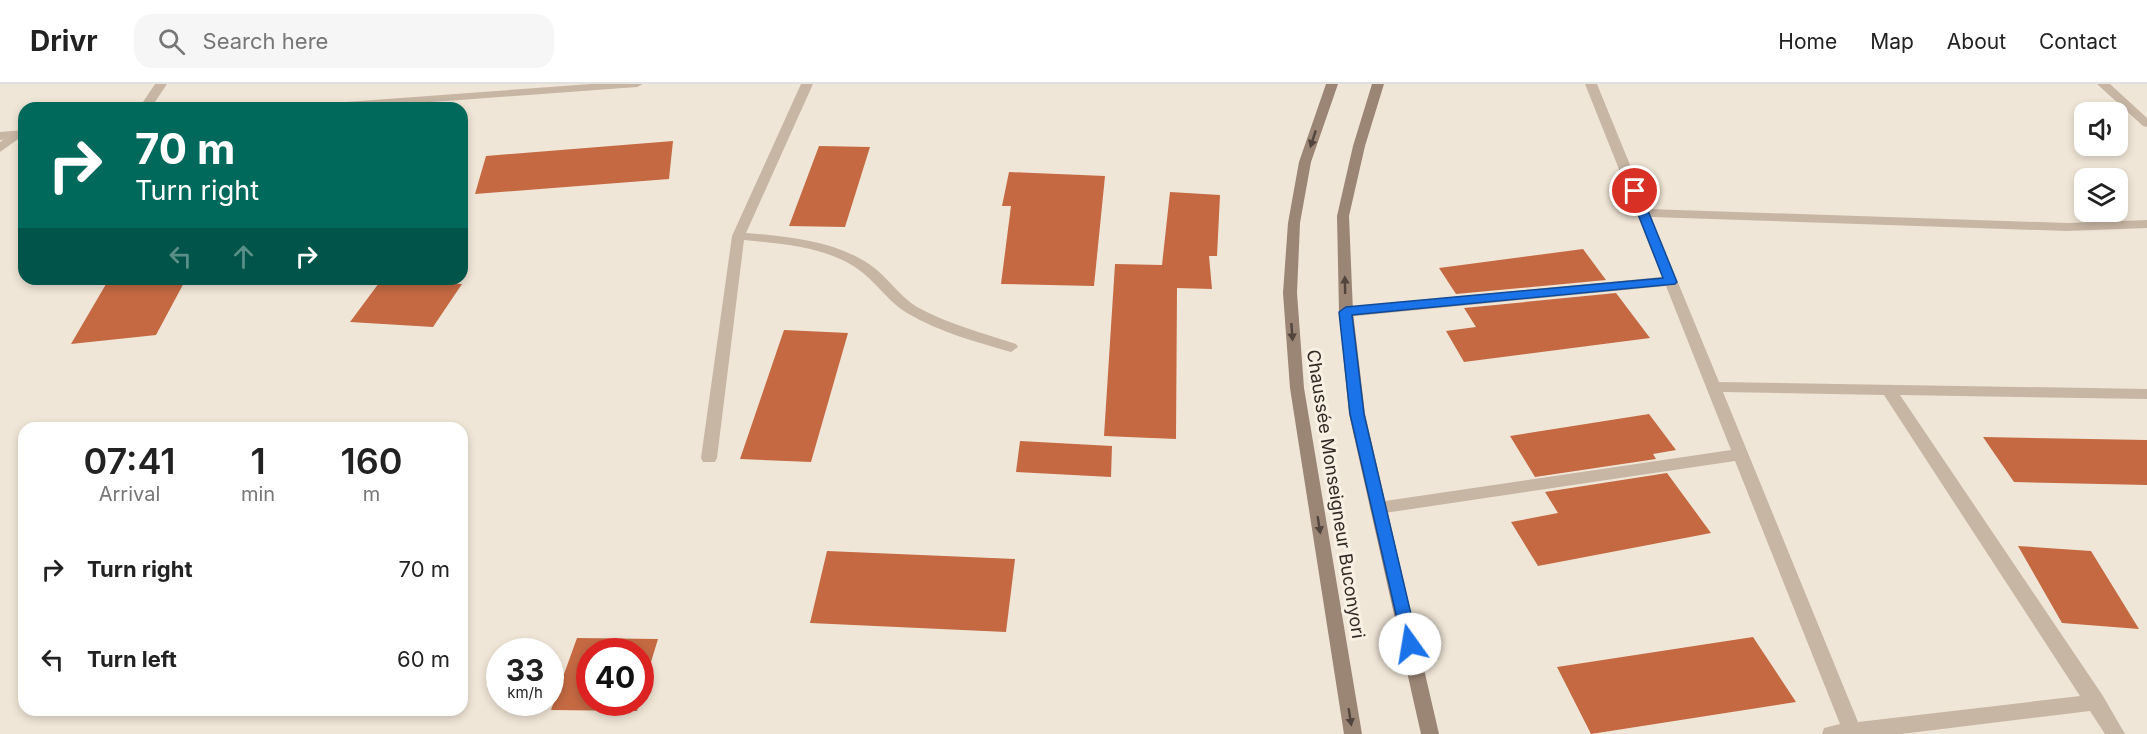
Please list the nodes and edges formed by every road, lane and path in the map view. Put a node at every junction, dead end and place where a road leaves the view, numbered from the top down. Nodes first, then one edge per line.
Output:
1 (161, 84) edge
2 (638, 84) edge
3 (807, 84) edge
4 (1332, 84) edge
5 (1378, 84) edge
6 (1591, 84) edge
7 (2103, 84) edge
8 (149, 102) edge
9 (388, 102) edge
10 (2147, 124) edge
11 (18, 134) edge
12 (18, 135) edge
13 (0, 136) edge
14 (0, 148) edge
15 (1643, 213) junction
16 (2147, 224) edge
17 (738, 236) junction
18 (1671, 282) junction
19 (1346, 312) junction
20 (1011, 347) dead end
21 (1714, 387) junction
22 (1888, 389) junction
23 (2147, 394) edge
24 (1741, 454) junction
25 (709, 458) dead end
26 (1378, 508) junction
27 (2096, 702) junction
28 (1852, 730) junction
29 (1353, 734) edge
30 (1430, 734) edge
31 (1831, 734) edge
32 (2116, 734) edge

1 - 8 street
2 - 9 street
3 - 17 street
4 -> 29 street, Chaussée Monseigneur Buconyori
19 -> 5 street, Chaussée Monseigneur Buconyori
6 - 15 street
7 - 10 street
11 - 13 street
12 - 14 street
15 - 16 street
15 - 18 street
17 - 20 street
17 - 25 street
18 - 19 street
18 - 21 street
19 - 26 street, Chaussée Monseigneur Buconyori
21 - 22 street
21 - 24 street
22 - 23 street
22 - 27 street
24 - 26 street
24 - 28 street
26 - 30 street, Chaussée Monseigneur Buconyori
27 - 28 street
27 - 32 street
28 - 31 street

